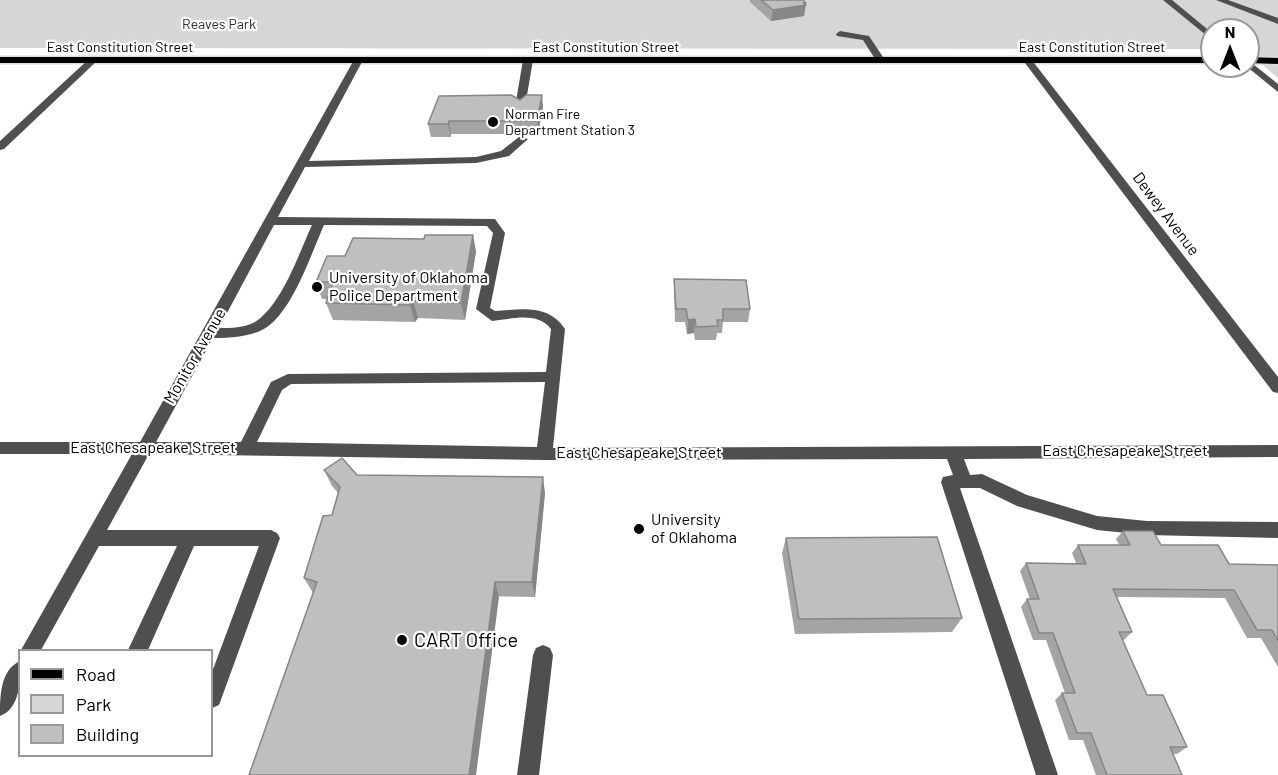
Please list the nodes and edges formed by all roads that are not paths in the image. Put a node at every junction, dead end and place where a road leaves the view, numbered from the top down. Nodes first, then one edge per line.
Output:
1 (1167, 0) edge
2 (1220, 0) edge
3 (1278, 23) edge
4 (1200, 27) edge
5 (840, 34) dead end
6 (0, 60) edge
7 (93, 60) junction
8 (358, 60) junction
9 (528, 60) junction
10 (880, 60) junction
11 (1028, 60) junction
12 (1200, 60) edge
13 (1278, 61) edge
14 (1260, 62) edge
15 (1260, 73) edge
16 (1278, 89) edge
17 (520, 107) edge
18 (523, 139) edge
19 (0, 147) edge
20 (301, 164) junction
21 (270, 221) junction
22 (321, 221) junction
23 (209, 333) junction
24 (553, 377) junction
25 (1278, 388) edge
26 (0, 448) edge
27 (143, 448) junction
28 (246, 448) junction
29 (1278, 451) edge
30 (953, 452) junction
31 (544, 454) junction
32 (964, 481) junction
33 (1278, 530) edge
34 (94, 538) junction
35 (189, 538) junction
36 (32, 649) edge
37 (139, 649) edge
38 (543, 655) dead end
39 (18, 674) edge
40 (213, 695) edge
41 (0, 706) edge
42 (528, 775) edge
43 (1047, 775) edge

1 - 4 street
2 - 3 street
5 - 10 street
6 - 7 main road, East Constitution Street
7 - 8 main road, East Constitution Street
7 - 19 street
8 - 9 main road, East Constitution Street
8 - 20 street, Monitor Avenue
9 - 10 main road, East Constitution Street
9 - 17 street
10 - 11 main road, East Constitution Street
11 - 12 main road, East Constitution Street
11 - 25 street, Dewey Avenue
13 - 14 main road
15 - 16 street
18 - 20 street
20 - 21 street, Monitor Avenue
21 - 22 street
21 - 23 street, Monitor Avenue
22 - 23 street
22 - 24 street
23 - 27 street, Monitor Avenue
24 - 28 street
24 - 31 street
26 - 27 street, East Chesapeake Street
27 - 28 street, East Chesapeake Street
27 - 34 street, Monitor Avenue
28 - 31 street, East Chesapeake Street
29 - 30 street, East Chesapeake Street
30 - 31 street, East Chesapeake Street
30 - 32 street
32 - 33 street
32 - 43 street
34 - 35 street
34 - 36 street, Monitor Avenue
35 - 37 street
35 - 40 street
38 - 42 street
39 - 41 street

